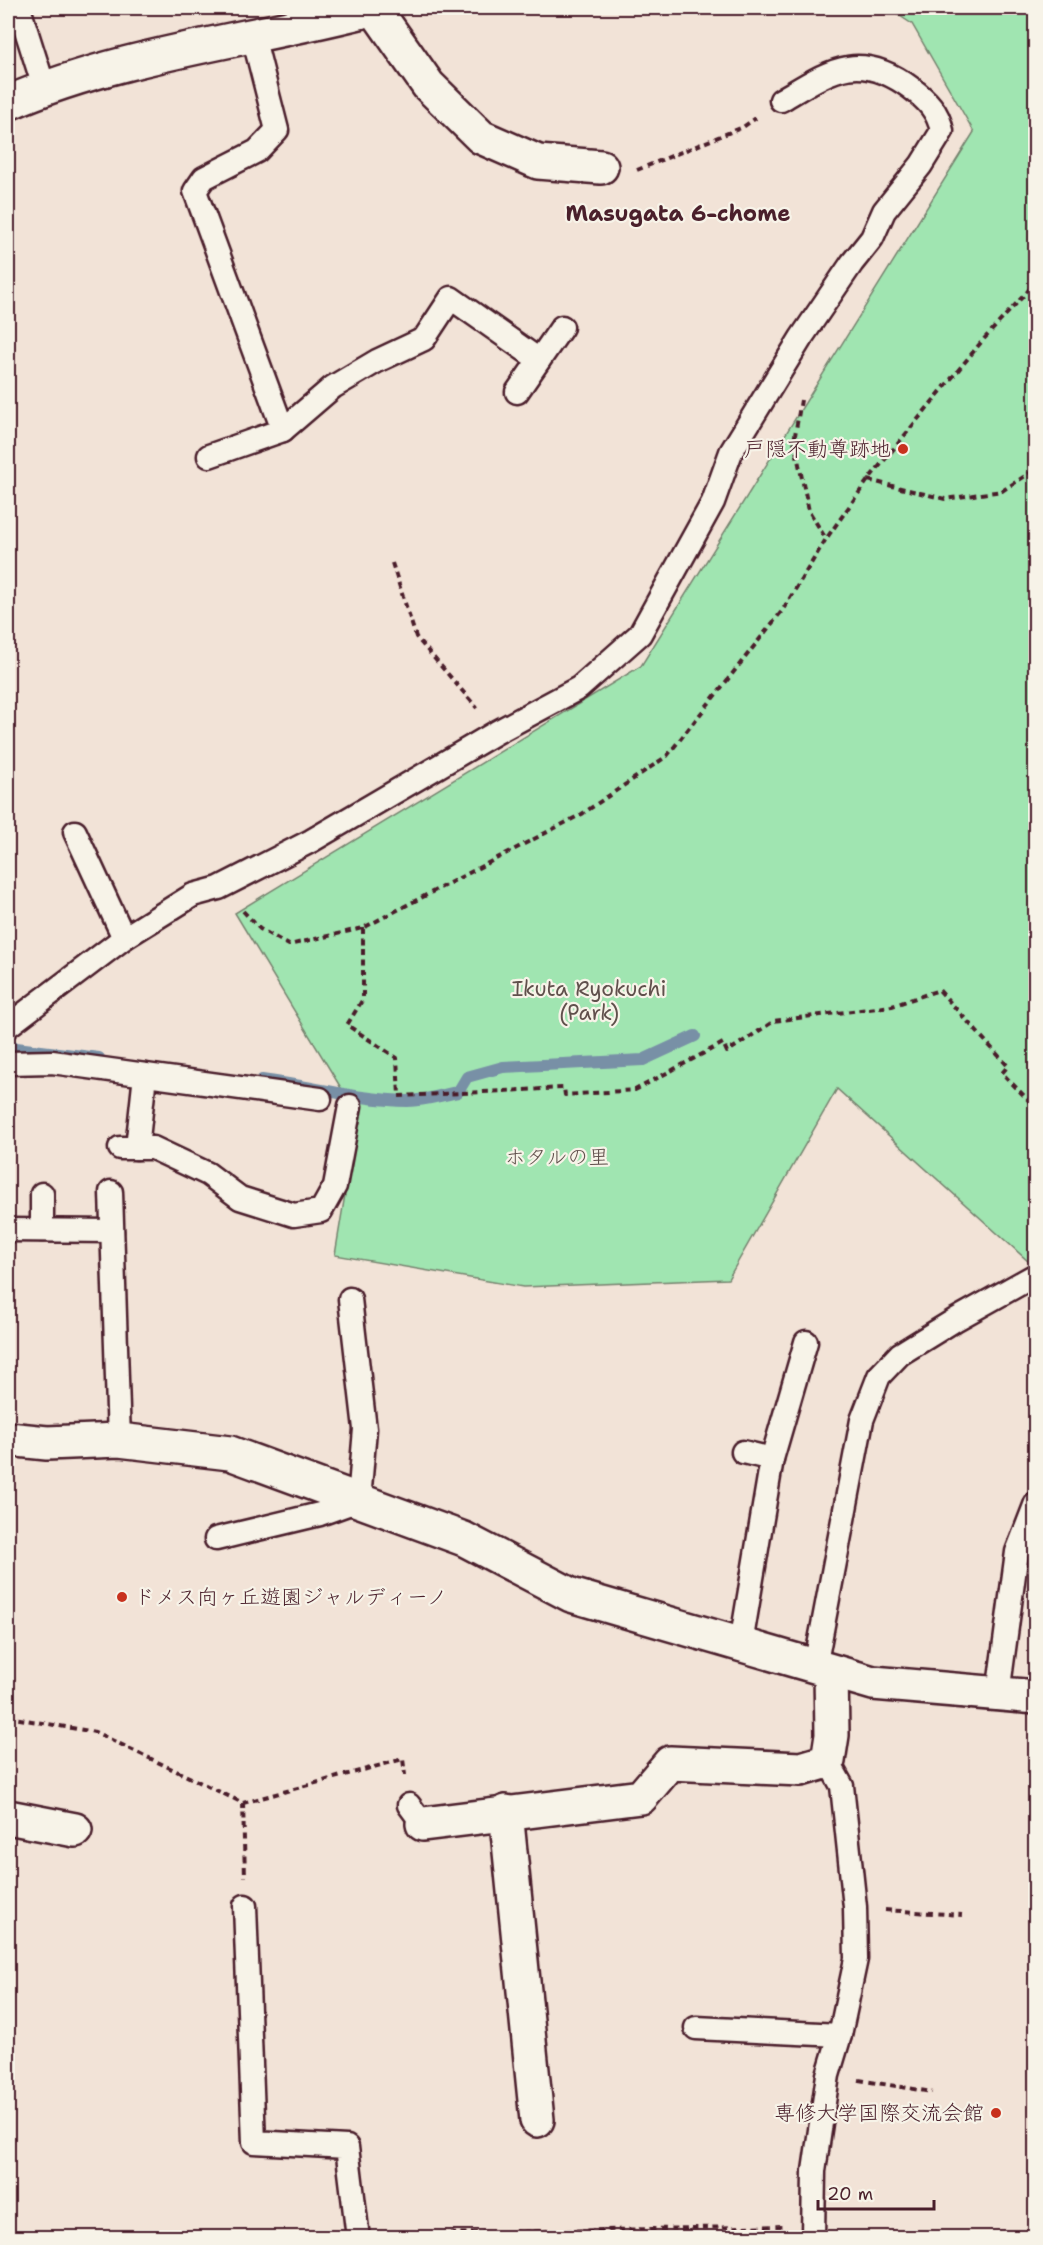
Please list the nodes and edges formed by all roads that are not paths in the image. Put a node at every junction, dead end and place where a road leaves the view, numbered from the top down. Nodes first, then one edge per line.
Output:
1 (19, 8) edge
2 (374, 8) edge
3 (254, 36) junction
4 (44, 87) junction
5 (781, 100) road end
6 (8, 103) edge
7 (601, 167) road end
8 (562, 327) dead end
9 (539, 360) junction
10 (517, 392) dead end
11 (284, 430) junction
12 (209, 456) dead end
13 (75, 832) dead end
14 (124, 938) junction
15 (8, 1026) edge
16 (8, 1063) edge
17 (145, 1075) junction
18 (321, 1099) dead end
19 (350, 1106) dead end
20 (111, 1192) dead end
21 (42, 1194) dead end
22 (8, 1230) edge
23 (42, 1230) junction
24 (112, 1231) junction
25 (1035, 1280) edge
26 (350, 1299) dead end
27 (806, 1342) dead end
28 (8, 1439) edge
29 (118, 1440) junction
30 (743, 1452) dead end
31 (772, 1459) junction
32 (359, 1500) junction
33 (1035, 1503) edge
34 (216, 1539) dead end
35 (741, 1644) junction
36 (823, 1670) junction
37 (998, 1694) junction
38 (1035, 1697) edge
39 (828, 1761) junction
40 (506, 1812) junction
41 (416, 1815) dead end
42 (8, 1817) edge
43 (75, 1830) dead end
44 (245, 1906) road end
45 (696, 2028) dead end
46 (840, 2035) junction
47 (537, 2120) dead end
48 (812, 2232) edge
49 (358, 2236) edge

1 - 4 lane
2 - 3 street
2 - 7 street
3 - 4 street
3 - 11 lane
4 - 6 street
5 - 14 lane
8 - 9 lane
9 - 10 lane
9 - 11 lane
11 - 12 lane
13 - 14 lane
14 - 15 lane
16 - 17 lane
17 - 18 lane
17 - 19 lane
20 - 24 lane
21 - 23 lane
22 - 23 lane
23 - 24 lane
24 - 29 lane
25 - 36 lane
26 - 32 lane
27 - 31 lane
28 - 29 street
29 - 32 street
30 - 31 lane
31 - 35 lane
32 - 34 lane
32 - 35 street
33 - 37 lane
35 - 36 street
36 - 37 street
36 - 39 street
37 - 38 street
39 - 40 street
39 - 46 lane
40 - 41 street
40 - 47 street
42 - 43 street
44 - 49 lane
45 - 46 lane
46 - 48 lane

